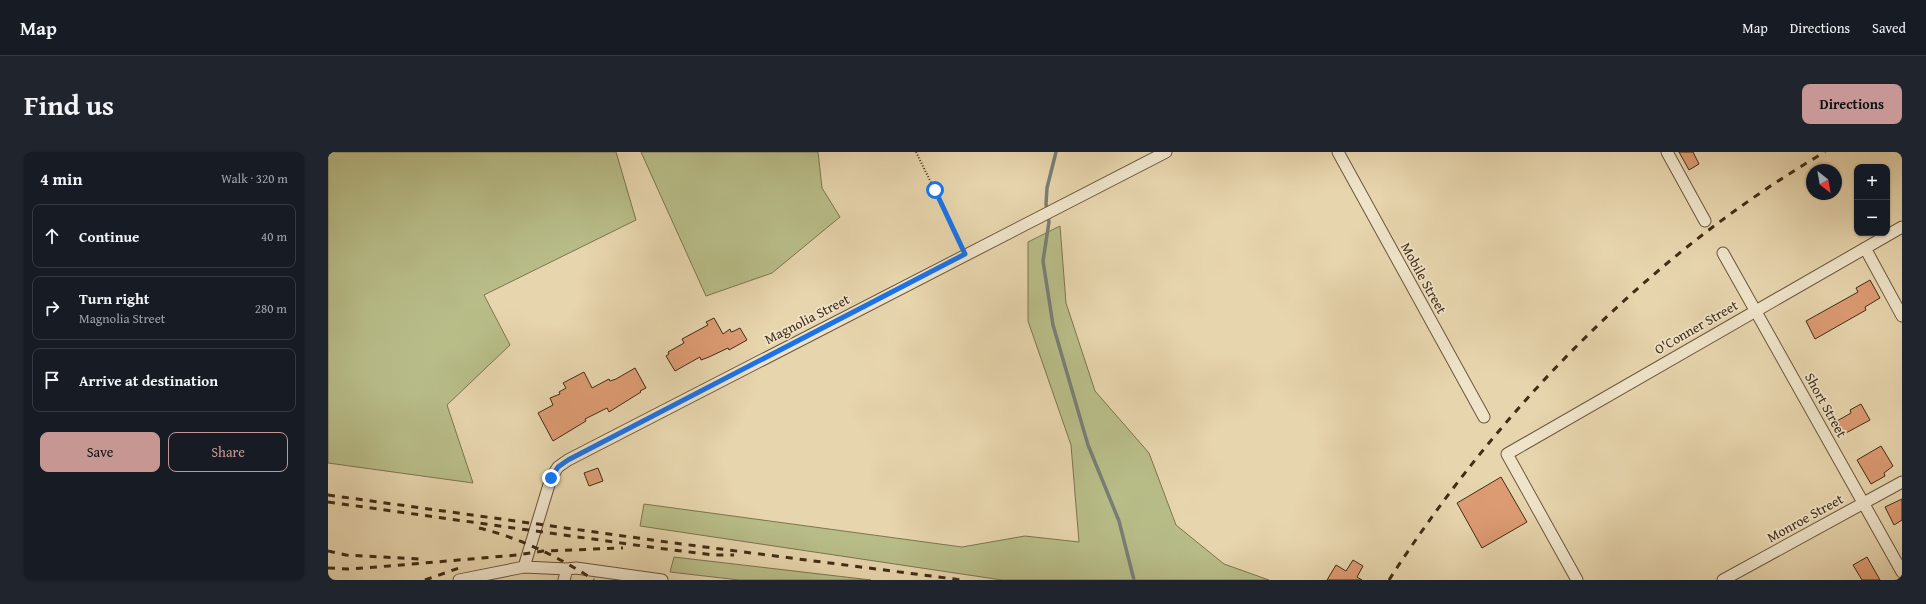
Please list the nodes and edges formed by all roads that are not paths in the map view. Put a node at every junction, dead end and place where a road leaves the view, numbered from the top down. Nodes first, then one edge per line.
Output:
1 (1166, 152) edge
2 (1338, 152) edge
3 (1667, 152) edge
4 (1705, 221) dead end
5 (1902, 228) edge
6 (1865, 248) junction
7 (1723, 253) dead end
8 (1756, 310) junction
9 (1902, 316) edge
10 (1484, 417) dead end
11 (1902, 482) edge
12 (1864, 503) junction
13 (524, 567) junction
14 (1902, 572) edge
15 (566, 575) edge
16 (459, 580) edge
17 (662, 580) edge
18 (1577, 580) edge
19 (1723, 580) edge

1 - 13 street, Magnolia Street
2 - 10 street, Mobile Street
3 - 4 street
5 - 6 street, O'Conner Street
6 - 8 street, O'Conner Street
6 - 9 street
7 - 8 street, Short Street
8 - 12 street, Short Street
8 - 18 street, O'Conner Street
11 - 12 street, Monroe Street
12 - 14 street, Short Street
12 - 19 street, Monroe Street
13 - 15 street
13 - 16 street
15 - 17 street

